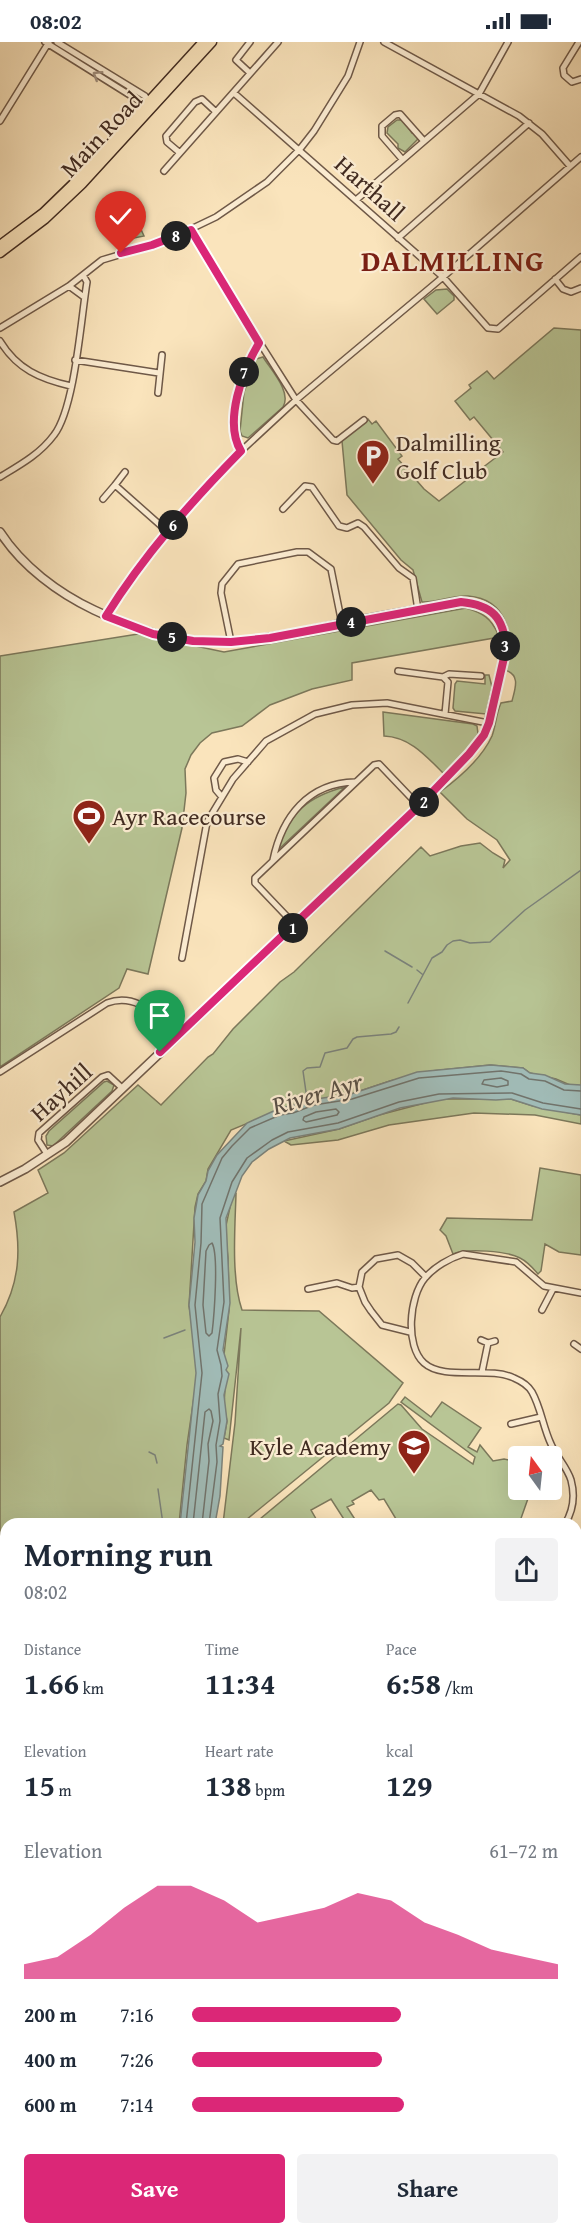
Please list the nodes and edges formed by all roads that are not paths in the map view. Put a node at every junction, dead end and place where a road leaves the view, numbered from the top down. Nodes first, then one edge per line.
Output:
1 (57, 42) edge
2 (203, 42) edge
3 (212, 42) edge
4 (250, 42) edge
5 (278, 42) edge
6 (360, 42) edge
7 (384, 42) edge
8 (508, 42) edge
9 (580, 42) edge
10 (47, 43) edge
11 (250, 73) junction
12 (581, 80) edge
13 (234, 93) junction
14 (479, 94) junction
15 (150, 103) junction
16 (216, 112) junction
17 (0, 121) edge
18 (529, 123) junction
19 (423, 140) junction
20 (300, 150) junction
21 (180, 153) junction
22 (581, 157) edge
23 (402, 159) junction
24 (570, 166) junction
25 (164, 171) dead end
26 (356, 200) junction
27 (191, 230) junction
28 (398, 238) junction
29 (6, 244) edge
30 (0, 253) edge
31 (581, 257) edge
32 (83, 275) junction
33 (443, 277) junction
34 (555, 279) junction
35 (69, 286) junction
36 (581, 288) edge
37 (84, 297) junction
38 (0, 327) edge
39 (0, 342) edge
40 (259, 343) junction
41 (162, 355) dead end
42 (75, 360) junction
43 (159, 373) junction
44 (71, 386) junction
45 (158, 393) dead end
46 (296, 400) junction
47 (364, 420) dead end
48 (241, 451) junction
49 (125, 472) dead end
50 (0, 477) edge
51 (115, 485) junction
52 (103, 498) dead end
53 (283, 509) dead end
54 (0, 532) edge
55 (168, 532) junction
56 (418, 610) junction
57 (106, 616) junction
58 (342, 624) junction
59 (231, 642) junction
60 (398, 671) dead end
61 (481, 676) dead end
62 (443, 677) junction
63 (445, 714) junction
64 (489, 723) junction
65 (248, 762) junction
66 (355, 782) junction
67 (222, 797) junction
68 (419, 806) junction
69 (273, 862) junction
70 (295, 926) junction
71 (182, 958) dead end
72 (179, 1034) junction
73 (0, 1072) edge
74 (122, 1088) junction
75 (47, 1154) junction
76 (0, 1182) edge
77 (426, 1276) junction
78 (315, 1287) junction
79 (360, 1287) junction
80 (308, 1288) dead end
81 (553, 1289) junction
82 (581, 1293) edge
83 (318, 1295) dead end
84 (542, 1310) dead end
85 (410, 1332) junction
86 (481, 1340) dead end
87 (573, 1344) dead end
88 (581, 1349) edge
89 (482, 1372) junction
90 (541, 1417) junction
91 (511, 1424) dead end
92 (581, 1487) edge
93 (572, 1488) junction
94 (567, 1518) edge

1 - 15 street
2 - 15 main road, Main Road
3 - 15 main road, Main Road
4 - 11 street
5 - 11 street
6 - 20 street
7 - 14 street
8 - 14 street
9 - 12 street
15 -> 10 street
10 - 17 street
11 - 13 street
13 - 16 street
13 - 20 street, Harthall
14 - 18 street
14 - 19 street
15 - 29 main road, Main Road
16 - 21 street
16 - 21 street
18 - 24 street
18 - 28 street
19 - 23 street
19 - 23 street
20 - 26 street, Harthall
20 - 27 street
21 - 25 street
22 - 24 street
23 - 26 street
24 - 33 street
26 - 28 street, Harthall
27 - 32 street
27 - 40 street
28 - 33 street, Harthall
29 - 30 main road, Main Road
31 - 34 street, Harthall
32 - 35 street
32 - 37 street
33 - 34 street, Harthall
33 - 46 street
34 - 36 street
35 - 37 street
35 - 38 street
37 - 42 street
39 - 44 street
40 - 46 street
40 - 48 street
41 - 43 street
42 - 43 street
42 - 44 street
43 - 45 street
44 - 50 street
46 - 47 street
46 - 48 street
48 - 55 street
49 - 51 street
51 - 52 street
51 - 55 street
53 - 56 street
54 - 57 street
55 - 57 street
56 - 58 street
56 - 64 street, Hayhill
57 - 59 street
58 - 59 street
58 - 59 street
60 - 62 street
61 - 62 street
62 - 63 street
63 - 64 street
63 - 65 street
64 - 68 street, Hayhill
65 - 67 street
65 - 67 street
66 - 68 street
66 - 69 street
66 - 69 street
67 - 71 street
68 - 70 street, Hayhill
69 - 70 street
70 - 72 street, Hayhill
72 - 73 street
72 - 74 street, Hayhill
74 - 75 street, Hayhill
74 - 75 street, Hayhill
75 - 76 street, Hayhill
77 - 79 street
77 - 81 street
77 - 85 street
78 - 79 street
78 - 80 street
78 - 83 street
79 - 85 street
81 - 82 street
81 - 84 street
85 - 89 street
86 - 89 street
87 - 88 street
89 - 90 street
90 - 91 street
90 - 93 street
92 - 93 street
93 - 94 street

